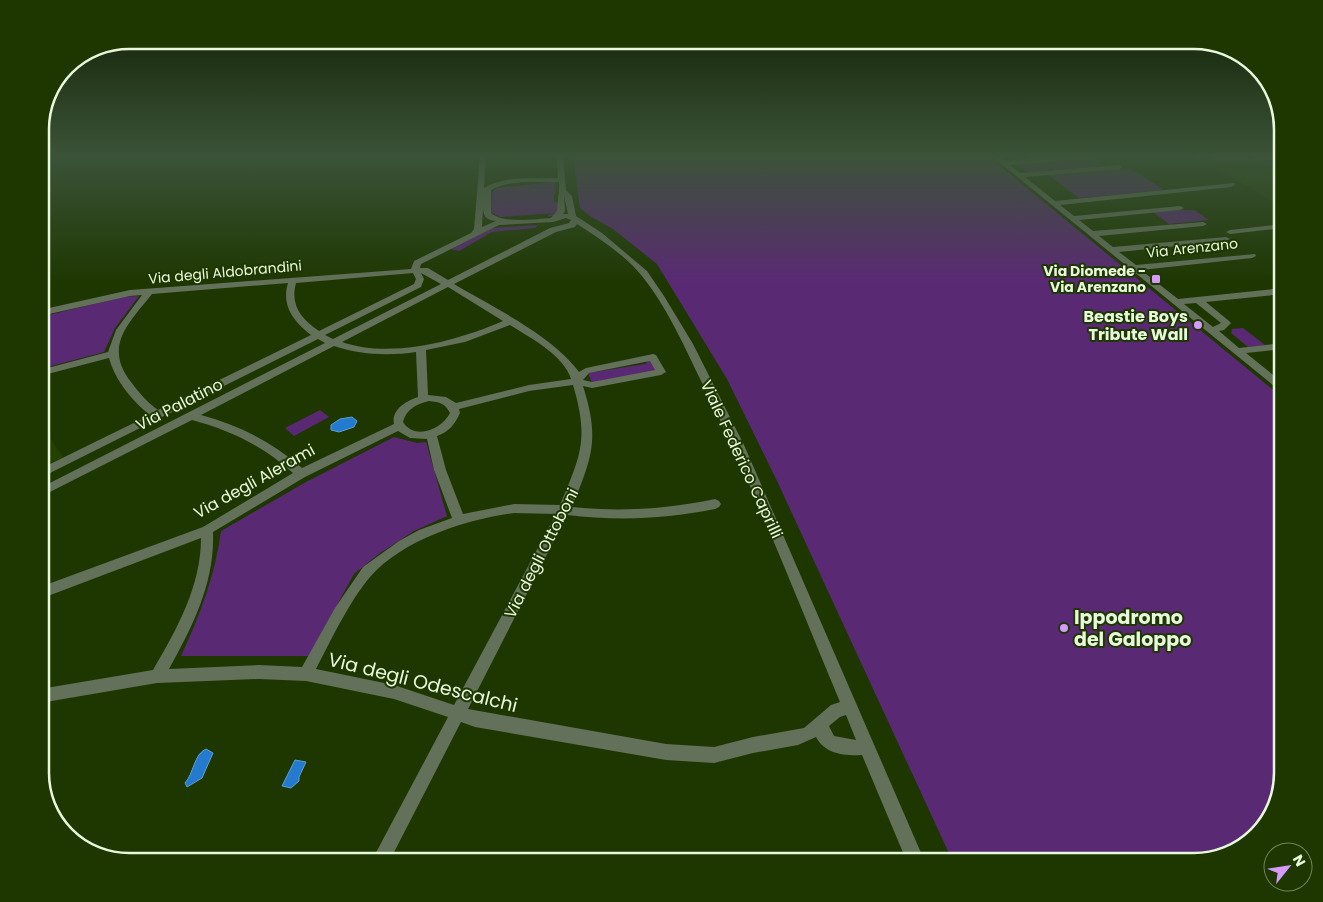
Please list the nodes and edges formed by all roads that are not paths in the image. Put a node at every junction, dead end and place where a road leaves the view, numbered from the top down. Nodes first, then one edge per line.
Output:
1 (480, 199) edge
2 (487, 199) edge
3 (560, 199) edge
4 (569, 199) edge
5 (1049, 199) edge
6 (1092, 199) edge
7 (1054, 203) junction
8 (1180, 208) dead end
9 (555, 218) junction
10 (573, 218) junction
11 (1072, 218) junction
12 (517, 221) junction
13 (1203, 224) dead end
14 (565, 226) junction
15 (1274, 228) edge
16 (474, 234) junction
17 (1092, 234) junction
18 (599, 235) junction
19 (1112, 250) junction
20 (1252, 256) dead end
21 (1134, 268) junction
22 (420, 270) junction
23 (293, 280) junction
24 (445, 282) junction
25 (1274, 291) edge
26 (149, 292) junction
27 (1198, 300) junction
28 (1177, 302) junction
29 (49, 311) edge
30 (509, 322) junction
31 (1212, 330) junction
32 (317, 336) junction
33 (332, 344) junction
34 (1274, 347) edge
35 (421, 349) junction
36 (1238, 352) junction
37 (113, 354) junction
38 (49, 371) edge
39 (576, 381) junction
40 (1274, 381) edge
41 (423, 399) junction
42 (454, 407) junction
43 (158, 415) junction
44 (190, 416) junction
45 (400, 426) junction
46 (432, 434) junction
47 (49, 470) edge
48 (301, 474) junction
49 (49, 488) edge
50 (715, 504) dead end
51 (564, 510) junction
52 (459, 520) junction
53 (207, 530) junction
54 (49, 590) edge
55 (306, 674) junction
56 (156, 676) junction
57 (49, 694) edge
58 (850, 707) junction
59 (458, 714) junction
60 (820, 723) junction
61 (867, 747) junction
62 (385, 853) edge
63 (912, 853) edge

1 - 16 street
2 - 12 street
3 - 9 street
4 - 10 street
5 - 7 street
6 - 7 street
7 - 11 street
8 - 11 street
9 - 10 street
9 - 12 street
9 - 14 street
10 - 14 street, Via Palatino
10 - 18 street, Viale Federico Caprilli
11 - 17 street
12 - 16 street
13 - 17 street
14 - 18 street, Viale Federico Caprilli
14 - 24 street, Via Palatino
15 - 19 street
16 - 22 street
17 - 19 street
18 - 58 street, Viale Federico Caprilli
19 - 21 street
20 - 21 street, Via Arenzano
21 - 28 street
22 - 23 street, Via degli Aldobrandini
22 - 24 street, Via degli Ottoboni
22 - 32 street, Via Palatino
23 - 26 street, Via degli Aldobrandini
23 - 32 street
24 - 30 street, Via degli Ottoboni
24 - 33 street, Via Palatino
25 - 27 street
26 - 29 street, Via degli Aldobrandini
26 - 37 street
27 - 28 street
27 - 31 street
28 - 31 street
30 - 35 street
30 - 39 street, Via degli Ottoboni
31 - 36 street
32 - 33 street
32 - 43 street, Via Palatino
33 - 35 street
33 - 44 street, Via Palatino
34 - 36 street
35 - 41 street
36 - 40 street
37 - 38 street
37 - 43 street
39 - 39 street
39 - 42 street
39 - 51 street, Via degli Ottoboni
41 - 42 street
41 - 45 street
42 - 46 street
43 - 47 street, Via Palatino
44 - 48 street
44 - 49 street, Via Palatino
45 - 46 street
45 - 48 street, Via degli Alerami
46 - 52 street
48 - 53 street, Via degli Alerami
50 - 51 street
51 - 52 street
51 - 59 street, Via degli Ottoboni
52 - 55 street
53 - 54 street, Via degli Alerami
53 - 56 street
55 - 56 street, Via degli Odescalchi
55 - 59 street, Via degli Odescalchi
56 - 57 street, Via degli Odescalchi
58 - 60 street
58 - 61 street, Viale Federico Caprilli
59 - 60 street, Via degli Odescalchi
59 - 62 street, Via degli Ottoboni
60 - 61 street
61 - 63 street, Viale Federico Caprilli

